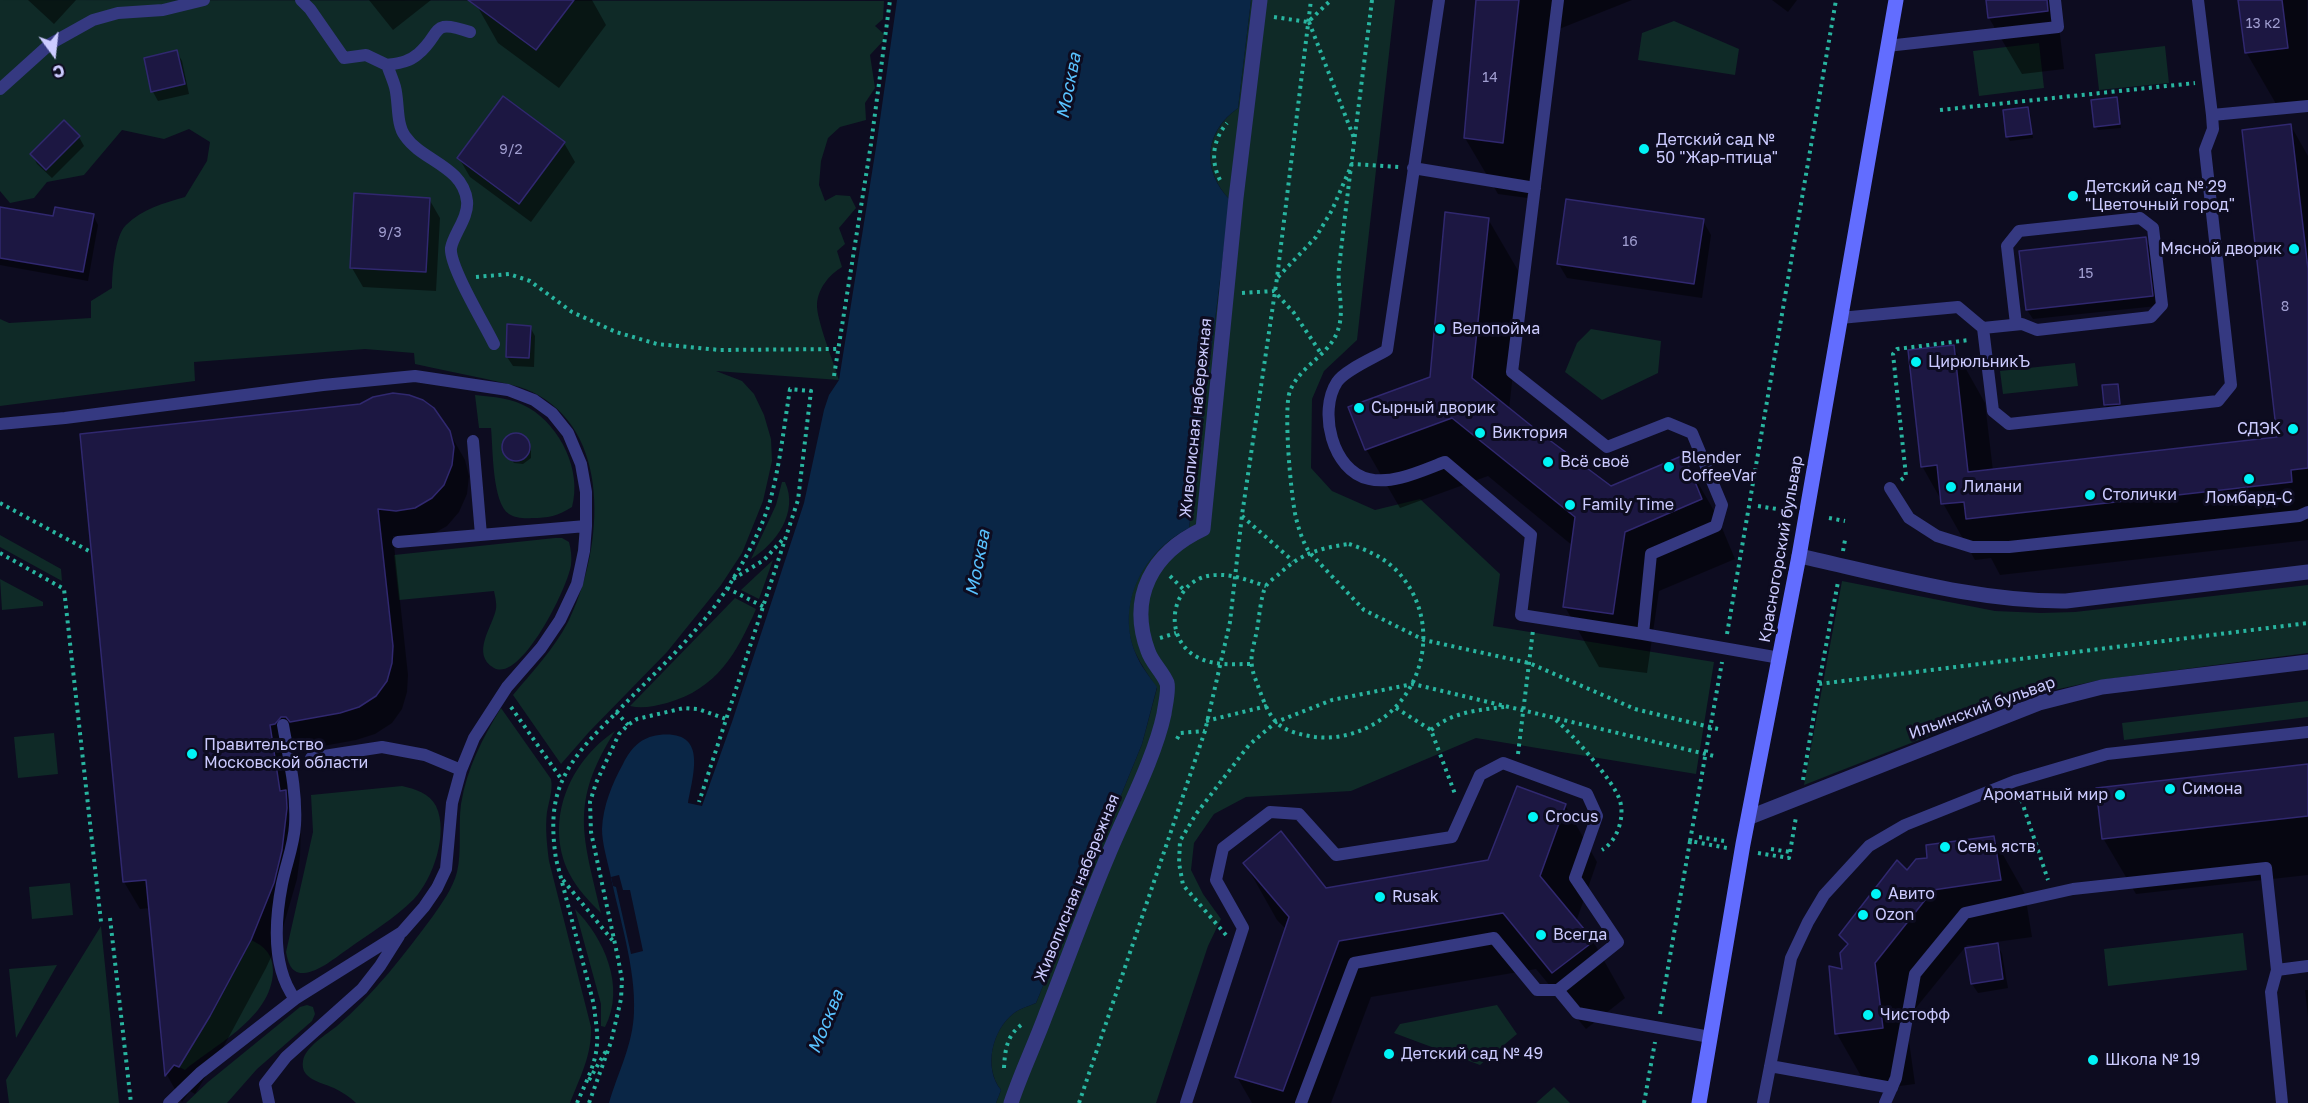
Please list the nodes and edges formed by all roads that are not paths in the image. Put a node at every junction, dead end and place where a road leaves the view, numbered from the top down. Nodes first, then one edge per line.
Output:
1 (204, 0) edge
2 (301, 0) edge
3 (1439, 0) edge
4 (1558, 0) edge
5 (1896, 0) edge
6 (2055, 0) edge
7 (2198, 0) edge
8 (136, 6) edge
9 (1260, 8) edge
10 (470, 32) dead end
11 (1887, 46) junction
12 (387, 65) junction
13 (0, 89) edge
14 (2308, 105) edge
15 (2212, 115) junction
16 (1413, 168) junction
17 (1534, 188) junction
18 (1840, 318) junction
19 (2016, 324) junction
20 (1984, 333) junction
21 (495, 344) dead end
22 (0, 424) edge
23 (473, 441) dead end
24 (1890, 488) road end
25 (2308, 512) edge
26 (586, 526) junction
27 (481, 535) junction
28 (398, 542) dead end
29 (1799, 556) junction
30 (2308, 572) edge
31 (1643, 634) junction
32 (1780, 658) junction
33 (2308, 662) edge
34 (283, 725) dead end
35 (2308, 732) edge
36 (311, 758) dead end
37 (461, 770) junction
38 (1750, 817) junction
39 (402, 932) junction
40 (2308, 966) edge
41 (2277, 970) junction
42 (1558, 990) junction
43 (295, 999) junction
44 (1710, 1037) junction
45 (1770, 1066) junction
46 (1892, 1088) junction
47 (168, 1103) edge
48 (269, 1103) edge
49 (1011, 1103) edge
50 (1186, 1103) edge
51 (1301, 1103) edge
52 (1699, 1103) edge
53 (1763, 1103) edge
54 (1885, 1103) edge
55 (2282, 1103) edge

1 - 8 lane
2 - 12 lane
3 - 16 lane
4 - 17 lane
5 - 11 main road, Красногорский бульвар
6 - 11 lane
7 - 15 lane
8 - 13 lane
9 - 49 street, Живописная набережная
10 - 12 lane
11 - 18 main road, Красногорский бульвар
12 - 21 lane
14 - 15 lane
15 - 20 lane
16 - 17 lane
16 - 31 lane
17 - 31 lane
18 - 20 lane
18 - 29 main road, Красногорский бульвар
19 - 19 lane
19 - 20 lane
22 - 26 lane
23 - 27 lane
24 - 25 lane
26 - 27 lane
26 - 37 lane
27 - 28 lane
29 - 30 street
29 - 32 main road, Красногорский бульвар
31 - 32 lane
32 - 38 main road, Красногорский бульвар
33 - 38 street, Ильинский бульвар
34 - 43 lane
35 - 45 lane
36 - 37 lane
37 - 39 lane
38 - 44 main road, Красногорский бульвар
39 - 43 lane
39 - 48 lane
40 - 41 lane
41 - 46 lane
41 - 55 lane
42 - 44 lane
42 - 50 lane
42 - 51 lane
43 - 47 lane
44 - 52 main road, Красногорский бульвар
45 - 46 lane
45 - 53 lane
46 - 54 lane

